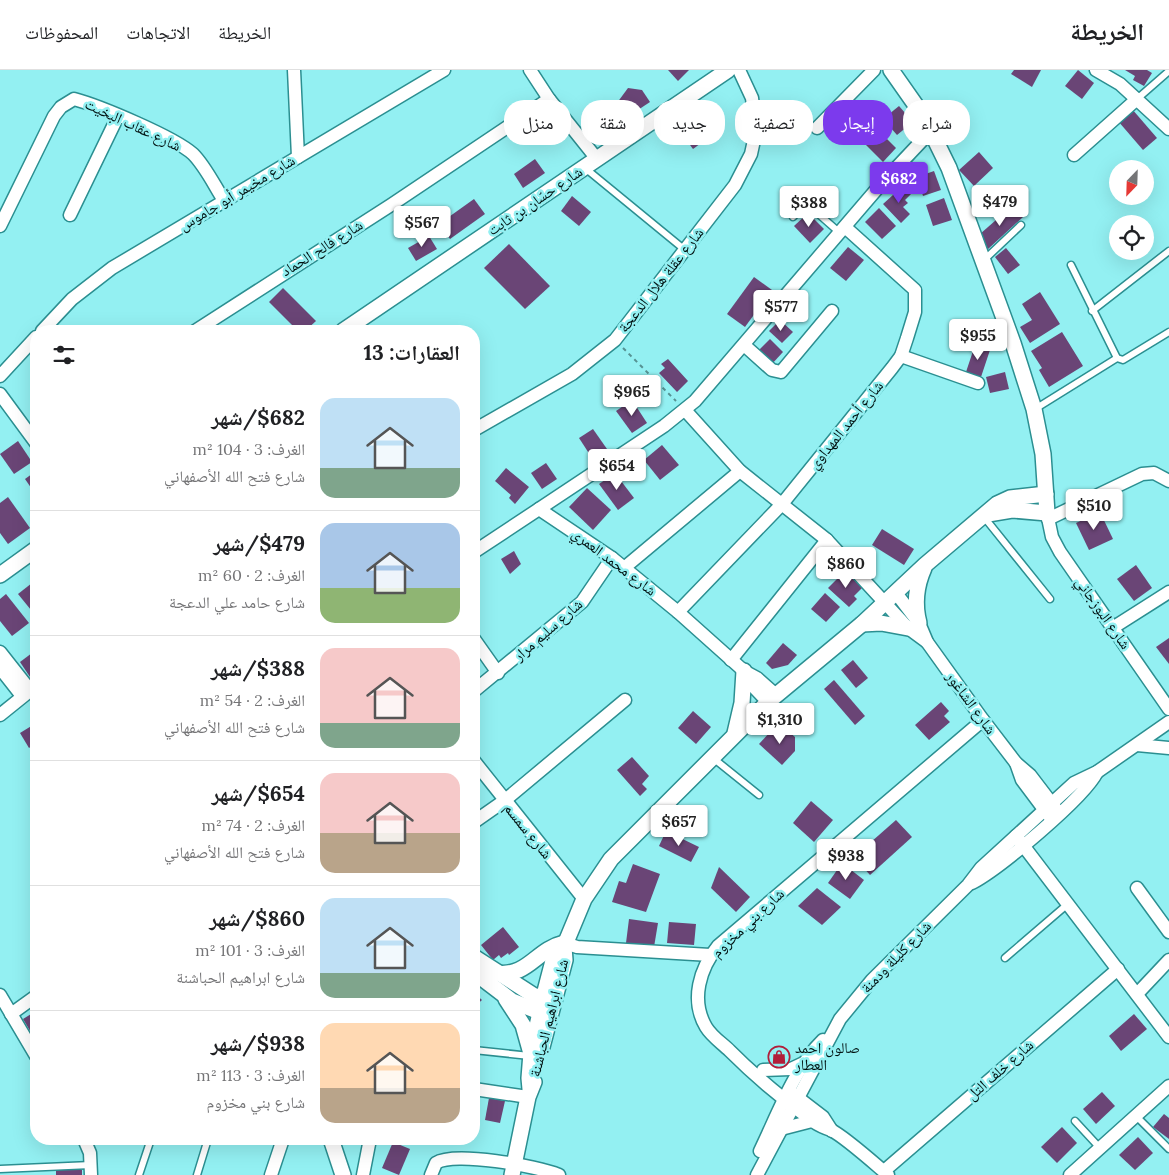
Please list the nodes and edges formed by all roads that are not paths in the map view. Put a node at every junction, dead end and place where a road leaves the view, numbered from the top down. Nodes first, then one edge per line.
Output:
1 (294, 70) edge
2 (444, 70) edge
3 (530, 70) edge
4 (728, 70) edge
5 (739, 70) edge
6 (874, 70) edge
7 (892, 70) edge
8 (1096, 70) edge
9 (1169, 70) edge
10 (549, 99) junction
11 (1137, 99) junction
12 (913, 100) edge
13 (118, 116) junction
14 (817, 128) dead end
15 (1169, 128) edge
16 (918, 145) edge
17 (938, 145) edge
18 (1074, 155) dead end
19 (298, 157) junction
20 (590, 164) junction
21 (225, 202) junction
22 (70, 215) dead end
23 (793, 216) dead end
24 (1021, 225) dead end
25 (0, 226) edge
26 (842, 230) junction
27 (685, 250) junction
28 (1169, 251) edge
29 (983, 262) junction
30 (1071, 265) dead end
31 (832, 311) dead end
32 (1092, 311) junction
33 (48, 325) edge
34 (204, 325) edge
35 (352, 325) edge
36 (1169, 332) edge
37 (30, 344) edge
38 (744, 345) junction
39 (901, 356) junction
40 (1117, 358) junction
41 (0, 376) edge
42 (978, 382) dead end
43 (0, 394) edge
44 (1034, 409) junction
45 (685, 410) junction
46 (480, 427) edge
47 (30, 435) edge
48 (740, 471) junction
49 (1169, 481) edge
50 (1046, 494) junction
51 (782, 504) junction
52 (539, 508) junction
53 (986, 516) junction
54 (1048, 516) junction
55 (827, 540) junction
56 (480, 548) edge
57 (30, 553) edge
58 (612, 558) junction
59 (926, 565) junction
60 (624, 568) junction
61 (0, 575) edge
62 (1169, 592) edge
63 (891, 597) junction
64 (1050, 599) dead end
65 (678, 612) junction
66 (862, 624) junction
67 (913, 626) junction
68 (1114, 626) junction
69 (480, 648) edge
70 (0, 652) edge
71 (731, 660) junction
72 (0, 668) edge
73 (744, 671) junction
74 (498, 673) junction
75 (480, 686) edge
76 (30, 691) edge
77 (772, 698) junction
78 (624, 700) dead end
79 (1169, 709) edge
80 (0, 715) edge
81 (983, 720) junction
82 (1169, 722) edge
83 (735, 734) junction
84 (1137, 745) junction
85 (1169, 748) edge
86 (712, 758) junction
87 (480, 769) edge
88 (759, 795) dead end
89 (504, 801) junction
90 (1052, 811) junction
91 (480, 818) edge
92 (1019, 840) junction
93 (1136, 888) dead end
94 (584, 899) junction
95 (1069, 903) junction
96 (1169, 932) edge
97 (565, 945) junction
98 (710, 955) junction
99 (1005, 958) dead end
100 (1169, 960) edge
101 (480, 961) edge
102 (1118, 969) junction
103 (495, 972) junction
104 (480, 977) edge
105 (499, 993) junction
106 (1137, 994) junction
107 (0, 995) edge
108 (30, 1000) edge
109 (546, 1007) junction
110 (11, 1014) junction
111 (831, 1034) junction
112 (1169, 1037) edge
113 (30, 1046) edge
114 (480, 1051) edge
115 (732, 1052) junction
116 (531, 1055) junction
117 (808, 1061) junction
118 (763, 1070) junction
119 (1169, 1086) edge
120 (480, 1089) edge
121 (529, 1093) junction
122 (791, 1098) junction
123 (1136, 1116) junction
124 (812, 1121) junction
125 (1075, 1121) dead end
126 (781, 1129) junction
127 (832, 1131) junction
128 (87, 1145) edge
129 (149, 1145) edge
130 (206, 1145) edge
131 (281, 1145) edge
132 (333, 1145) edge
133 (369, 1145) edge
134 (1099, 1147) junction
135 (1169, 1149) edge
136 (0, 1169) edge
137 (513, 1169) edge
138 (91, 1170) edge
139 (886, 1173) edge
140 (139, 1175) edge
141 (197, 1175) edge
142 (270, 1175) edge
143 (342, 1175) edge
144 (363, 1175) edge
145 (431, 1175) edge
146 (559, 1175) edge
147 (749, 1175) edge
148 (757, 1175) edge
149 (1070, 1175) edge

1 - 19 street
2 - 19 street, شارع مخيمر أبو جاموس
3 - 10 street
4 - 20 street, شارع حسّان بن ثابت
5 - 27 street, شارع عقلة هلال الدعجة
6 - 14 street
7 - 12 street
8 - 11 street
9 - 11 lane
10 - 20 street
10 - 34 street, شارع فالح الحماد
11 - 15 street
11 - 18 street
13 - 21 street, شارع عقاب البخيت
13 - 22 street
13 - 25 street, شارع عقاب البخيت
16 - 26 street
17 - 29 street
19 - 21 street, شارع مخيمر أبو جاموس
20 - 27 lane
20 - 35 street, شارع حسّان بن ثابت
21 - 33 street, شارع مخيمر أبو جاموس
23 - 26 lane
24 - 29 lane
26 - 38 street
26 - 39 street, شارع أحمد المهداوي
27 - 46 street, شارع عقلة هلال الدعجة
28 - 32 lane
29 - 44 street
30 - 32 lane
31 - 38 street
32 - 40 lane
36 - 40 lane
37 - 41 street
38 - 45 street
39 - 42 street
39 - 51 street, شارع أحمد المهداوي
40 - 44 lane
43 - 47 street
44 - 50 street
45 - 48 street, شارع الشاغور
45 - 52 street
48 - 51 street, شارع الشاغور
48 - 60 street
49 - 54 street
50 - 53 street, شارع ابراهيم الحباشنة
50 - 54 street
51 - 55 street, شارع الشاغور
51 - 65 street, شارع أحمد المهداوي
52 - 56 street
52 - 58 street, شارع محمد العمري
53 - 54 street, شارع ابراهيم الحباشنة
53 - 59 street, شارع ابراهيم الحباشنة
53 - 64 lane
54 - 68 street, شارع البوزجاني
55 - 63 street, شارع الشاغور
55 - 71 street
57 - 61 street
58 - 60 street, شارع محمد العمري
58 - 74 street, شارع سليم مرار
59 - 63 street, شارع ابراهيم الحباشنة
59 - 67 street
60 - 65 street, شارع محمد العمري
62 - 68 street
63 - 66 street, شارع ابراهيم الحباشنة
63 - 67 street, شارع الشاغور
65 - 71 street, شارع محمد العمري
66 - 67 street
66 - 77 street, شارع ابراهيم الحباشنة
67 - 81 street, شارع الشاغور
68 - 79 street, شارع البوزجاني
69 - 74 street
70 - 76 street
71 - 73 street, شارع محمد العمري
72 - 76 street
73 - 77 street, شارع محمد العمري
73 - 83 street
74 - 75 street, شارع سليم مرار
76 - 80 street
77 - 83 street, شارع ابراهيم الحباشنة
78 - 89 street
81 - 90 street, شارع الشاغور
81 - 98 street, شارع بني مخزوم
82 - 84 street, شارع كليلة ودمنة
83 - 86 street, شارع ابراهيم الحباشنة
84 - 85 street
84 - 90 street, شارع كليلة ودمنة
86 - 88 lane
86 - 94 street, شارع ابراهيم الحباشنة
87 - 89 street, شارع سمسم
89 - 91 street
89 - 94 street, شارع سمسم
90 - 92 street, شارع كليلة ودمنة
92 - 95 street
92 - 111 street, شارع كليلة ودمنة
93 - 96 street
94 - 97 street, شارع ابراهيم الحباشنة
95 - 99 lane
95 - 102 street
97 - 98 street
97 - 103 street
97 - 109 street, شارع ابراهيم الحباشنة
98 - 115 street, شارع بني مخزوم
100 - 106 street
101 - 103 street
102 - 106 street
102 - 139 street, شارع خلف التل
103 - 109 street
104 - 105 street
105 - 109 street
105 - 116 street
106 - 112 street
107 - 110 street
108 - 110 street
109 - 116 street, شارع ابراهيم الحباشنة
109 - 121 street, شارع ابراهيم الحباشنة
110 - 113 street
111 - 117 street, شارع كليلة ودمنة
111 - 122 street, شارع كليلة ودمنة
114 - 116 lane
115 - 118 street, شارع بني مخزوم
115 - 122 street, شارع بني مخزوم
116 - 121 street, شارع ابراهيم الحباشنة
117 - 118 street
117 - 122 street, شارع كليلة ودمنة
118 - 122 street, شارع بني مخزوم
119 - 123 street
120 - 121 street
121 - 137 street, شارع ابراهيم الحباشنة
122 - 124 street, شارع بني مخزوم
122 - 126 street
122 - 127 street, شارع بني مخزوم
122 - 147 street
123 - 134 street
123 - 135 lane
124 - 126 street
124 - 127 street, شارع بني مخزوم
125 - 134 lane
126 - 148 street
127 - 139 street, شارع بني مخزوم
128 - 138 street
129 - 140 lane
130 - 141 lane
131 - 142 street
132 - 143 street
133 - 144 street
134 - 149 street
136 - 138 lane
137 - 145 street
137 - 146 street

